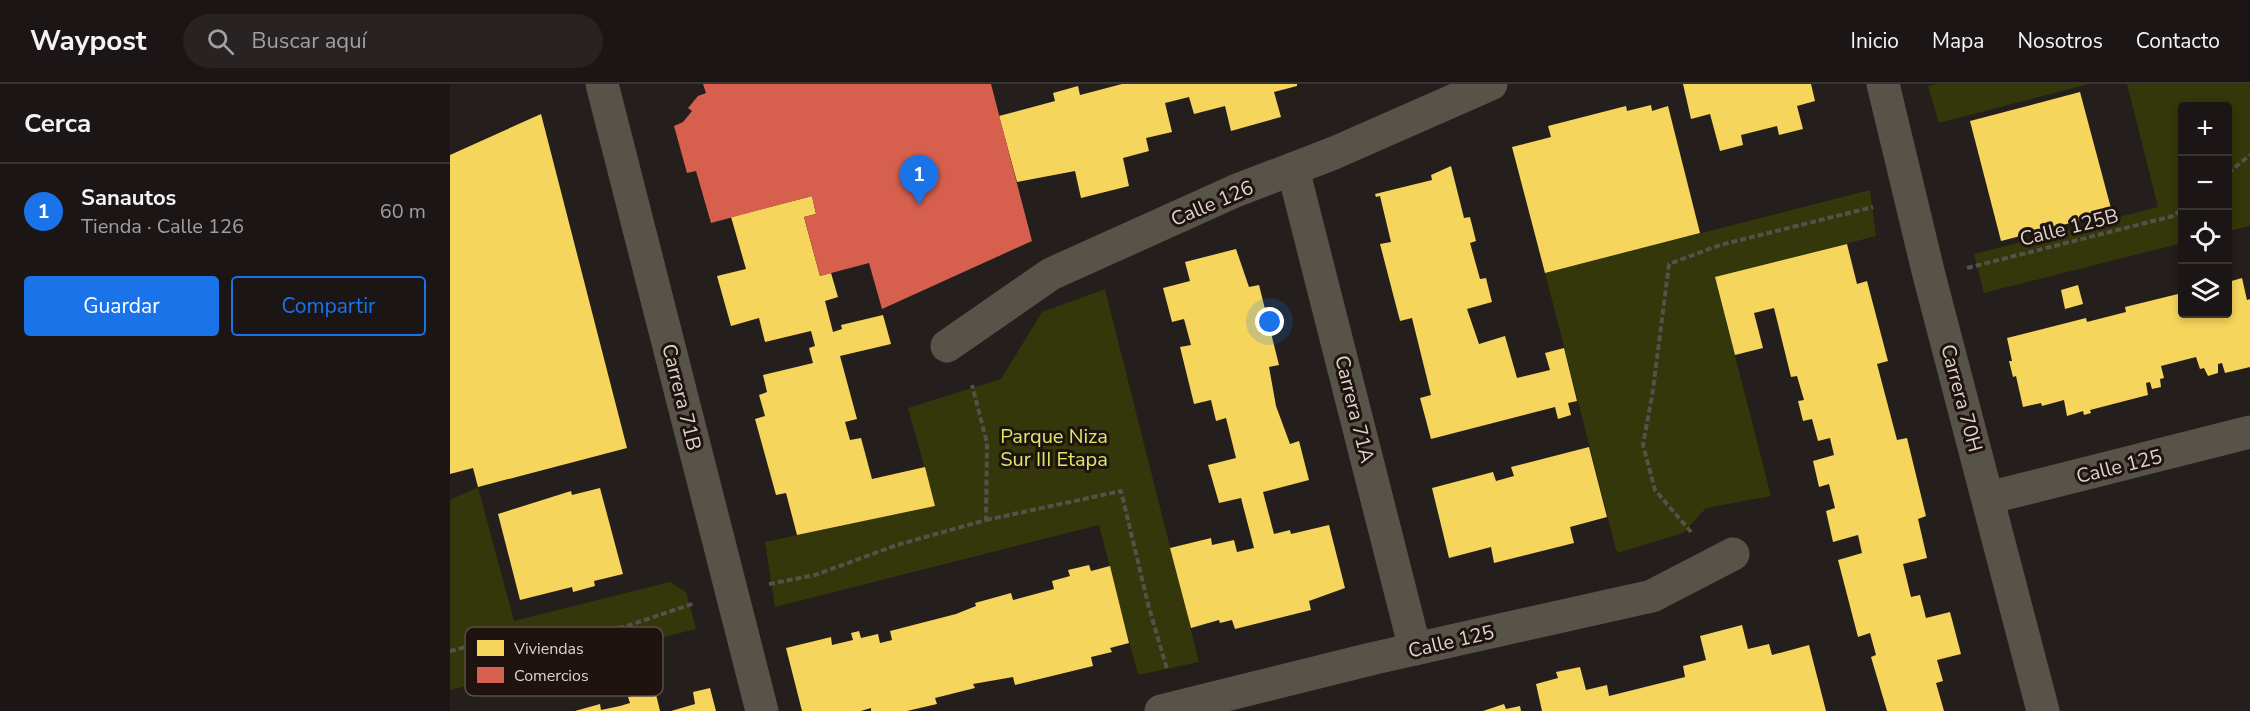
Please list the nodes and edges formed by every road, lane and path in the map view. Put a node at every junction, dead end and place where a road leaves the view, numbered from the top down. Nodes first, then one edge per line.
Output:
1 (602, 84) edge
2 (1491, 84) edge
3 (1883, 84) edge
4 (2250, 155) edge
5 (1293, 170) junction
6 (2232, 170) edge
7 (1878, 206) dead end
8 (2181, 210) edge
9 (1960, 269) dead end
10 (947, 346) dead end
11 (972, 385) dead end
12 (2250, 432) edge
13 (1988, 498) junction
14 (986, 520) junction
15 (1691, 532) dead end
16 (1733, 554) dead end
17 (761, 585) dead end
18 (702, 601) dead end
19 (622, 627) edge
20 (465, 647) edge
21 (1415, 649) junction
22 (450, 651) edge
23 (1169, 674) dead end
24 (762, 711) edge
25 (1161, 711) edge
26 (2043, 711) edge

1 - 24 street, Carrera 71B
2 - 5 street, Calle 126
3 - 13 street, Carrera 70H
4 - 6 path
5 - 10 street, Calle 126
5 - 21 street, Carrera 71A
7 - 15 path
8 - 9 path, Calle 125B
11 - 14 path
12 - 13 street, Calle 125
13 - 26 street, Carrera 70H
14 - 17 path
14 - 23 path
16 - 21 street, Calle 125
18 - 19 path
20 - 22 path
21 - 25 street, Calle 125

